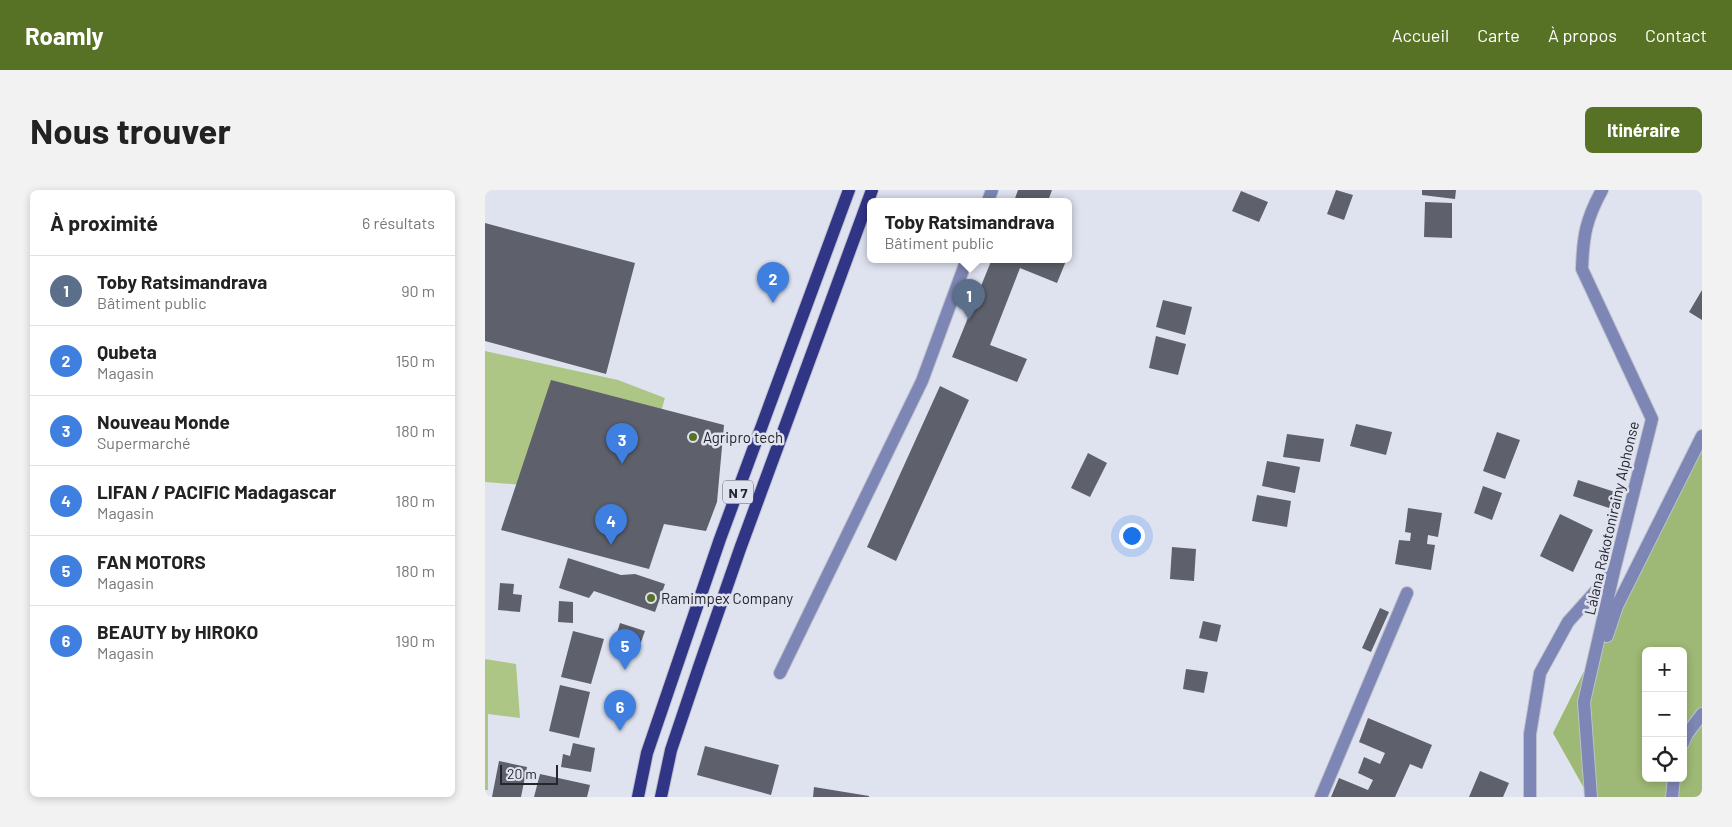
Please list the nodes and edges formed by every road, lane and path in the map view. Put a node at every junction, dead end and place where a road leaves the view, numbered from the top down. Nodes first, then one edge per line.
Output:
1 (849, 190) edge
2 (1602, 190) edge
3 (867, 204) edge
4 (966, 263) edge
5 (1702, 436) edge
6 (1614, 571) junction
7 (1407, 593) dead end
8 (780, 673) dead end
9 (1587, 690) junction
10 (1702, 714) edge
11 (1686, 737) edge
12 (1674, 782) edge
13 (638, 797) edge
14 (661, 797) edge
15 (1321, 797) edge
16 (1531, 797) edge
17 (1591, 797) edge
18 (1672, 797) edge

1 - 13 main road, N 7
2 - 6 street, Làlana Rakotonirainy Alphonse
3 - 14 main road, N 7
4 - 8 street
5 - 9 street
6 - 9 street, Làlana Rakotonirainy Alphonse
6 - 16 street
7 - 15 street
9 - 17 street
10 - 11 street
12 - 18 street

